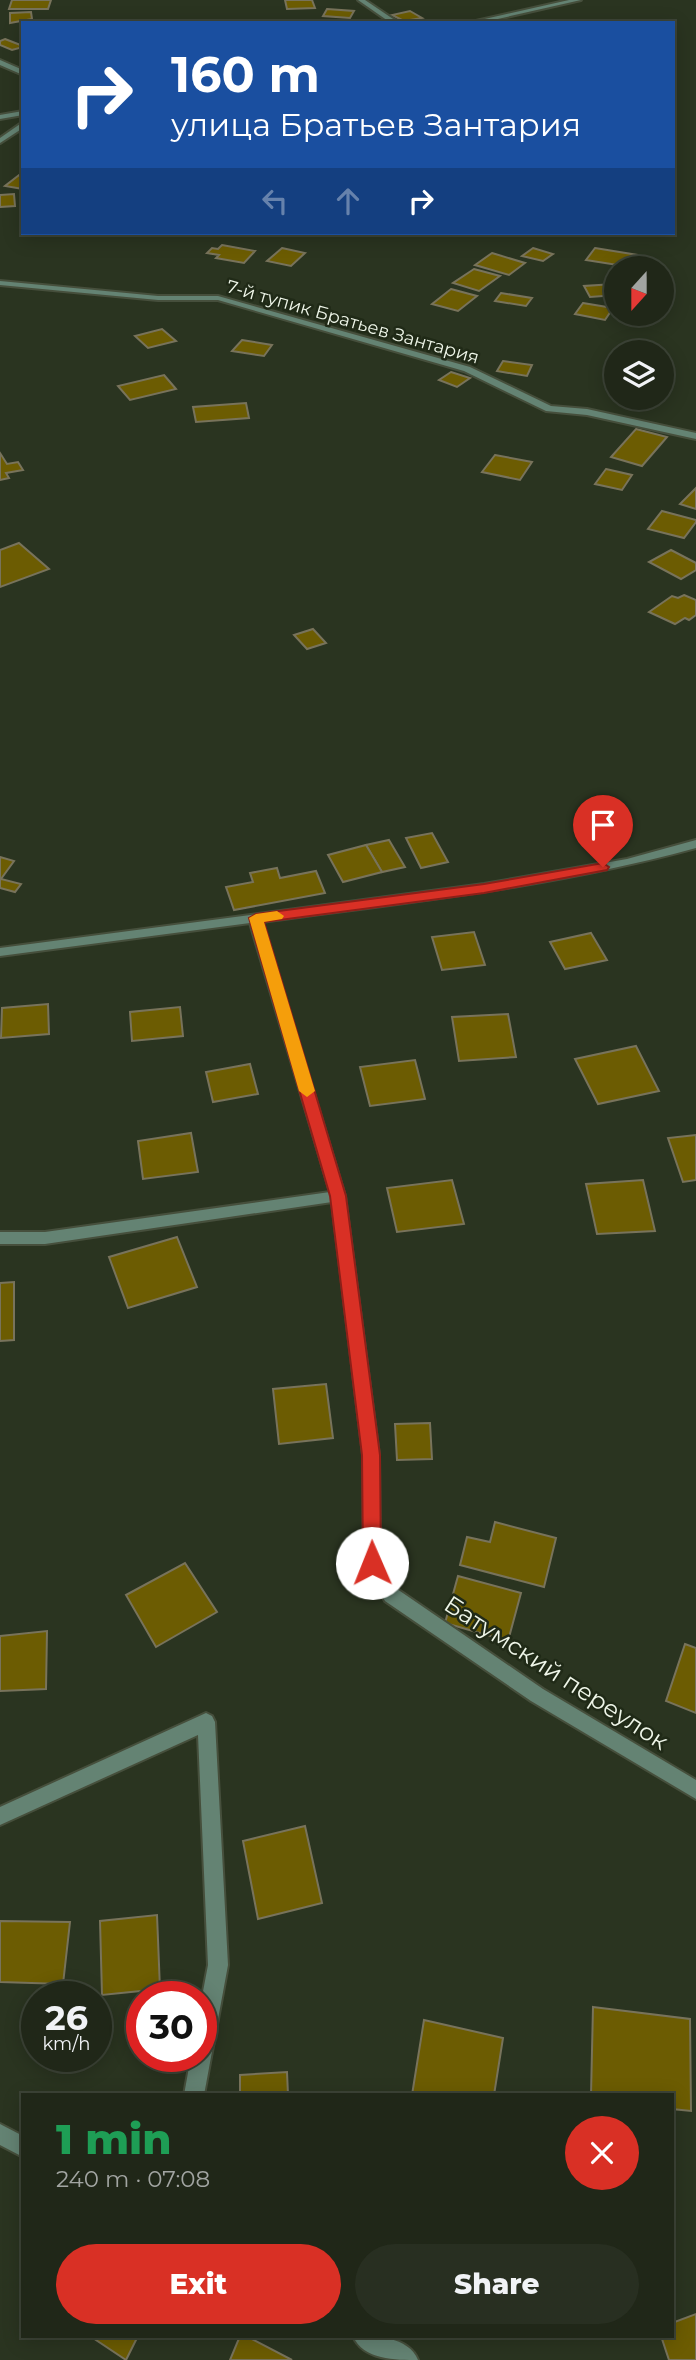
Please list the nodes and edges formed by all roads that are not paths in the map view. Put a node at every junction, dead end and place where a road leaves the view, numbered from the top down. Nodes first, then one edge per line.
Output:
1 (361, 0) edge
2 (578, 0) edge
3 (393, 21) edge
4 (479, 21) edge
5 (0, 62) edge
6 (21, 72) edge
7 (21, 113) edge
8 (0, 117) edge
9 (21, 125) edge
10 (0, 141) edge
11 (0, 283) edge
12 (696, 436) edge
13 (696, 844) edge
14 (256, 918) junction
15 (0, 952) edge
16 (338, 1196) junction
17 (0, 1238) edge
18 (696, 1790) edge
19 (0, 1816) edge
20 (215, 1981) edge
21 (198, 2072) edge
22 (194, 2093) edge
23 (0, 2134) edge
24 (21, 2146) edge
25 (368, 2338) edge
26 (407, 2360) edge

1 - 3 street
2 - 4 street
5 - 6 street
7 - 8 street
9 - 10 street
11 - 12 street, 7-й тупик Братьев Зантария
13 - 14 street
14 - 15 street
14 - 16 street
16 - 17 street
16 - 18 street, Батумский переулок
19 - 20 street
21 - 22 street
23 - 24 street
25 - 26 street

